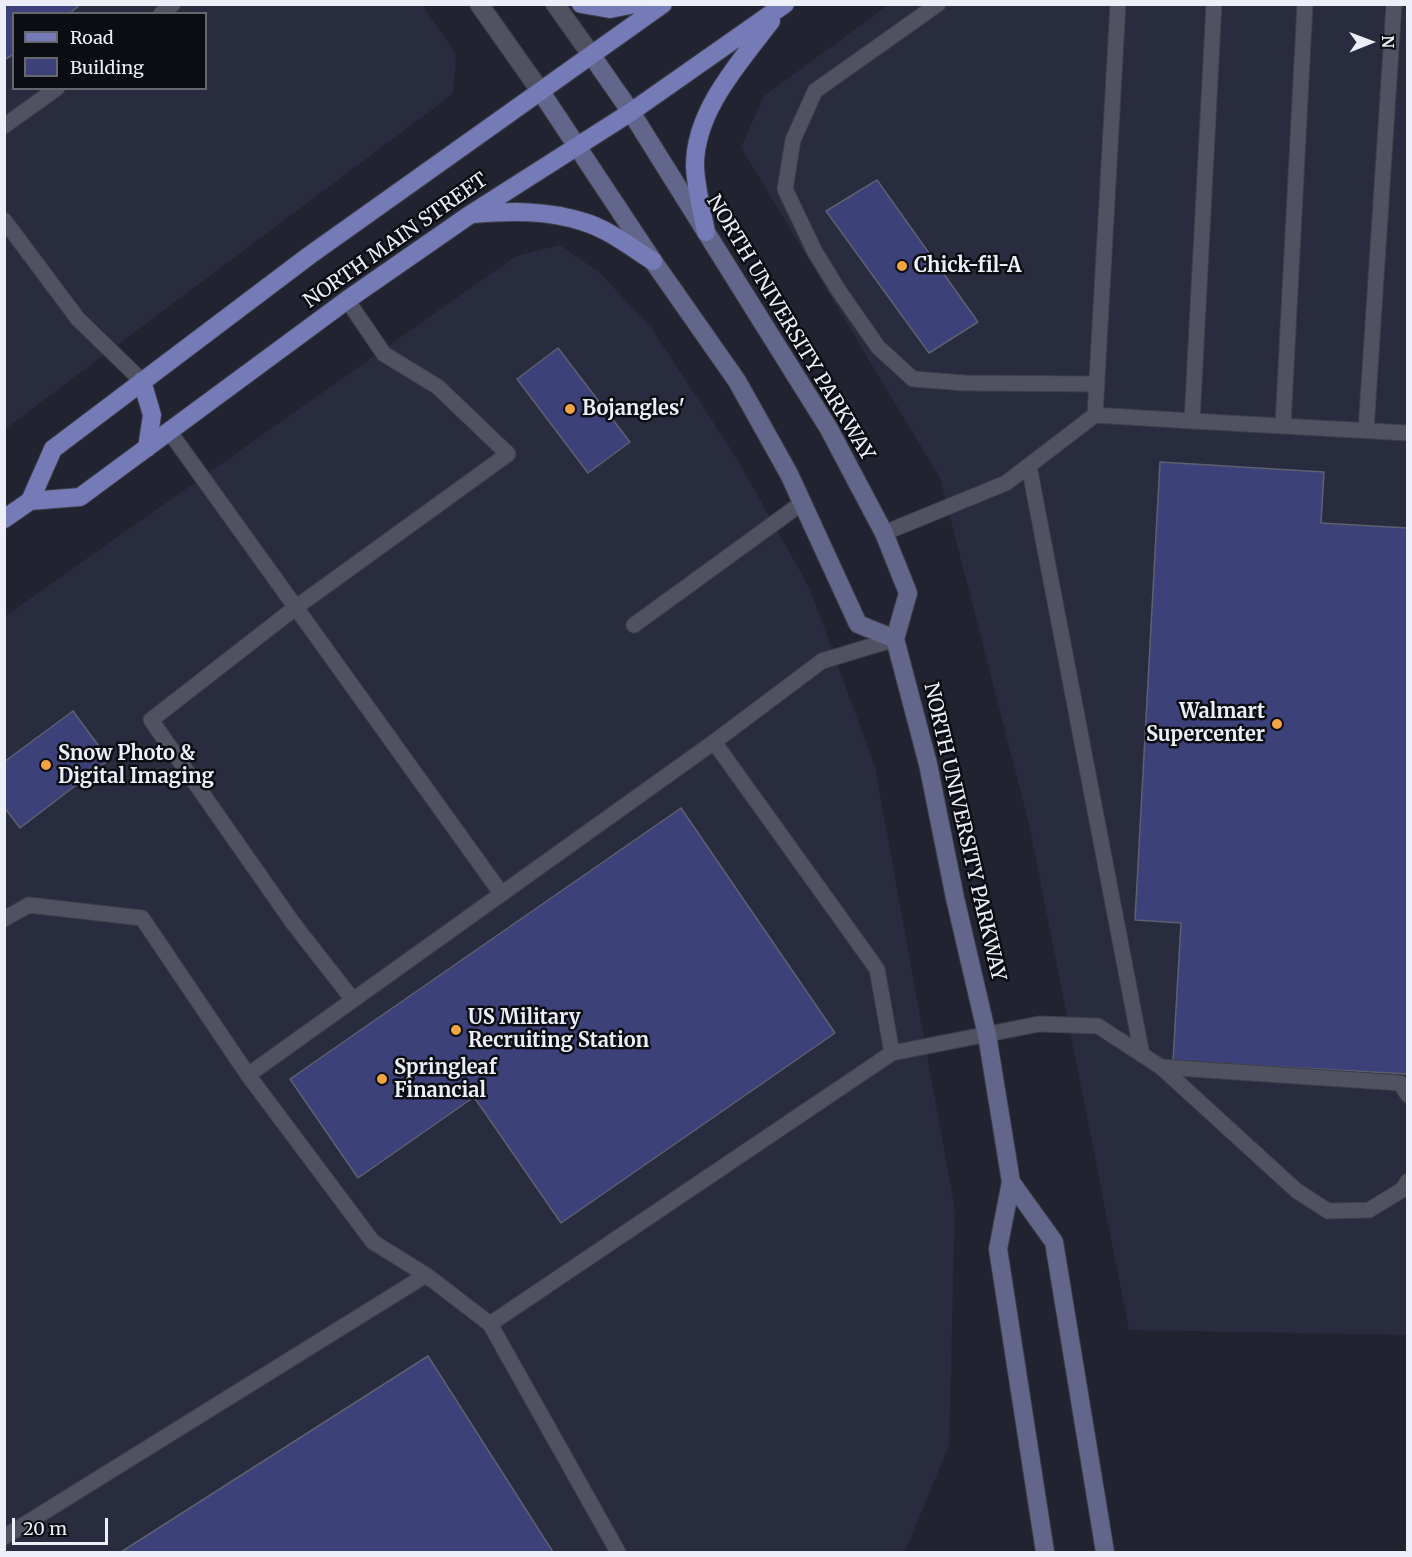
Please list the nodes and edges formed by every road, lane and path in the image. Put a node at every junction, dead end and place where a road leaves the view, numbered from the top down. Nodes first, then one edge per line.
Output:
1 (478, 4) edge
2 (555, 4) edge
3 (581, 4) edge
4 (635, 4) edge
5 (663, 4) edge
6 (938, 4) edge
7 (1118, 4) edge
8 (1214, 4) edge
9 (1305, 4) edge
10 (1394, 4) edge
11 (783, 6) edge
12 (592, 56) junction
13 (54, 90) edge
14 (542, 92) junction
15 (631, 112) junction
16 (4, 126) edge
17 (577, 145) junction
18 (471, 214) junction
19 (4, 220) edge
20 (706, 232) junction
21 (653, 261) junction
22 (347, 300) junction
23 (142, 381) junction
24 (1097, 384) junction
25 (1095, 415) junction
26 (1192, 421) junction
27 (1283, 425) junction
28 (1366, 430) junction
29 (169, 431) junction
30 (1407, 433) edge
31 (147, 448) junction
32 (1029, 466) junction
33 (30, 501) junction
34 (802, 503) junction
35 (4, 519) edge
36 (884, 533) junction
37 (295, 609) junction
38 (634, 625) dead end
39 (895, 639) junction
40 (714, 742) junction
41 (501, 893) junction
42 (4, 919) edge
43 (353, 1000) junction
44 (987, 1035) junction
45 (892, 1053) junction
46 (1142, 1055) junction
47 (1161, 1067) junction
48 (248, 1076) junction
49 (1407, 1095) edge
50 (1407, 1181) edge
51 (1011, 1182) junction
52 (426, 1275) junction
53 (490, 1324) junction
54 (4, 1537) edge
55 (618, 1552) edge
56 (1045, 1552) edge
57 (1105, 1552) edge

1 - 14 street
2 - 12 street
3 - 4 main road
5 - 12 main road, NORTH MAIN STREET
6 - 24 lane
7 - 24 lane
8 - 26 lane
9 - 27 lane
10 - 28 lane
11 - 15 main road, NORTH MAIN STREET
11 - 20 main road
12 - 14 main road, NORTH MAIN STREET
12 - 15 main road, NORTH UNIVERSITY PARKWAY
13 - 16 lane
14 - 17 main road
14 - 23 main road, NORTH MAIN STREET
15 - 17 main road, NORTH MAIN STREET
15 - 20 main road, NORTH UNIVERSITY PARKWAY
17 - 18 main road, NORTH MAIN STREET
17 - 21 main road
18 - 21 main road
18 - 22 main road, NORTH MAIN STREET
19 - 23 lane
20 - 36 main road, NORTH UNIVERSITY PARKWAY
21 - 34 main road
22 - 29 main road, NORTH MAIN STREET
22 - 37 lane
23 - 31 main road
23 - 33 main road, NORTH MAIN STREET
24 - 25 lane
25 - 26 lane
25 - 32 lane
26 - 27 lane
27 - 28 lane
28 - 30 lane
29 - 31 main road, NORTH MAIN STREET
29 - 37 lane
31 - 33 main road, NORTH MAIN STREET
32 - 36 lane
32 - 46 lane
33 - 35 main road
34 - 38 lane
34 - 39 main road
36 - 39 main road, NORTH UNIVERSITY PARKWAY
37 - 41 lane
37 - 43 lane
39 - 40 lane
39 - 44 main road, NORTH UNIVERSITY PARKWAY
40 - 41 lane
40 - 45 lane
41 - 43 lane
42 - 48 lane
43 - 48 lane
44 - 45 lane
44 - 46 lane
44 - 51 main road, NORTH UNIVERSITY PARKWAY
45 - 53 lane
46 - 47 lane
47 - 49 lane
47 - 50 lane
48 - 52 lane
51 - 56 main road
51 - 57 main road
52 - 53 lane
52 - 54 lane
53 - 55 lane

